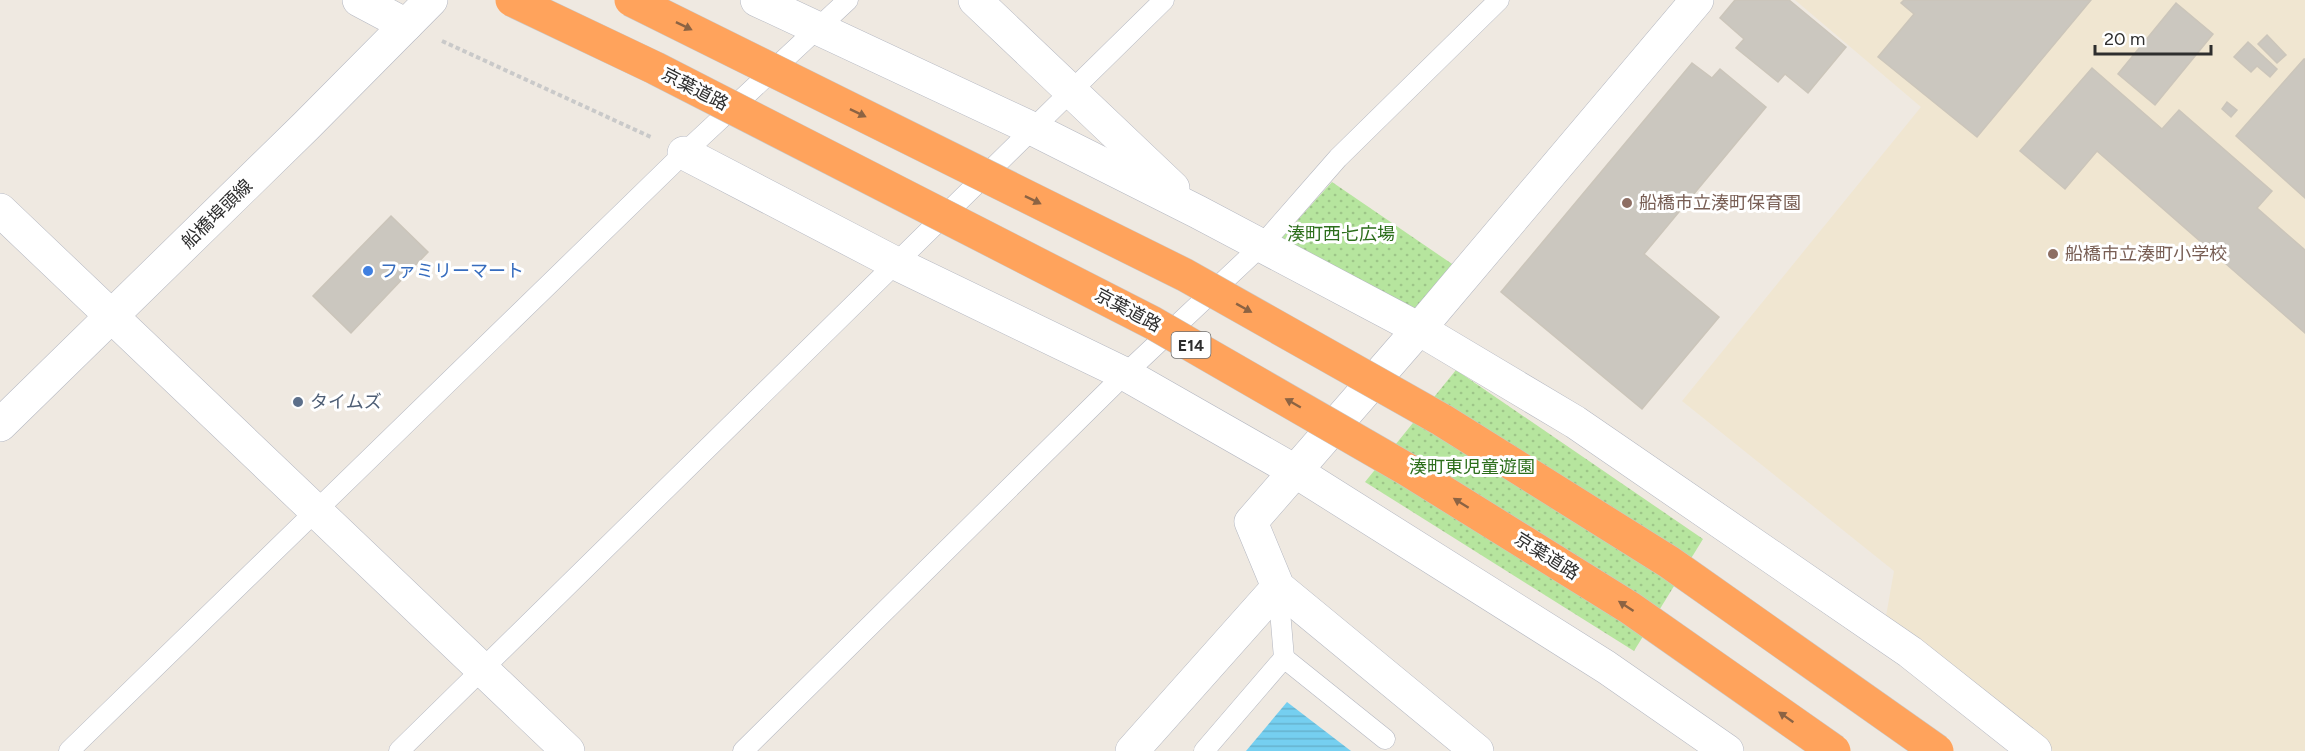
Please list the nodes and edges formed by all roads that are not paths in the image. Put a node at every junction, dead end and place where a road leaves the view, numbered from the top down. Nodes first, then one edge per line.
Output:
1 (359, 0) edge
2 (431, 0) edge
3 (512, 0) edge
4 (631, 0) edge
5 (757, 0) edge
6 (848, 0) edge
7 (975, 0) edge
8 (1164, 0) edge
9 (1499, 0) edge
10 (1697, 0) edge
11 (406, 25) junction
12 (818, 29) junction
13 (1071, 91) junction
14 (1033, 129) junction
15 (684, 153) junction
16 (0, 210) edge
17 (1198, 212) junction
18 (1261, 246) junction
19 (895, 263) junction
20 (111, 316) junction
21 (1419, 329) junction
22 (1125, 374) junction
23 (0, 425) edge
24 (1295, 471) junction
25 (317, 512) junction
26 (1278, 586) junction
27 (1284, 658) junction
28 (482, 669) junction
29 (1385, 739) dead end
30 (69, 751) edge
31 (399, 751) edge
32 (568, 751) edge
33 (743, 751) edge
34 (1132, 751) edge
35 (1204, 751) edge
36 (1477, 751) edge
37 (1727, 751) edge
38 (1834, 751) edge
39 (1937, 751) edge
40 (2035, 751) edge

1 - 11 street
2 - 11 street, 船橋埠頭線
38 -> 3 highway, 京葉道路 / E14, bridge
4 -> 39 highway, bridge
5 - 12 street
6 - 12 lane
7 - 13 street
8 - 13 lane
9 - 18 lane
10 - 21 street
11 - 20 street, 船橋埠頭線
12 - 14 street
12 - 15 lane
13 - 14 lane
13 - 17 street
14 - 17 street
14 - 19 lane
15 - 19 street
15 - 25 lane
16 - 20 street
17 - 18 street
18 - 21 street
18 - 22 lane
19 - 22 street
19 - 28 lane
20 - 23 street, 船橋埠頭線
20 - 25 street
21 - 24 street
21 - 40 street
22 - 24 street
22 - 33 lane
24 - 26 street
24 - 37 street
25 - 28 street
25 - 30 lane
26 - 27 lane
26 - 34 street
26 - 36 street
27 - 29 lane
27 - 35 lane
28 - 31 lane
28 - 32 street

